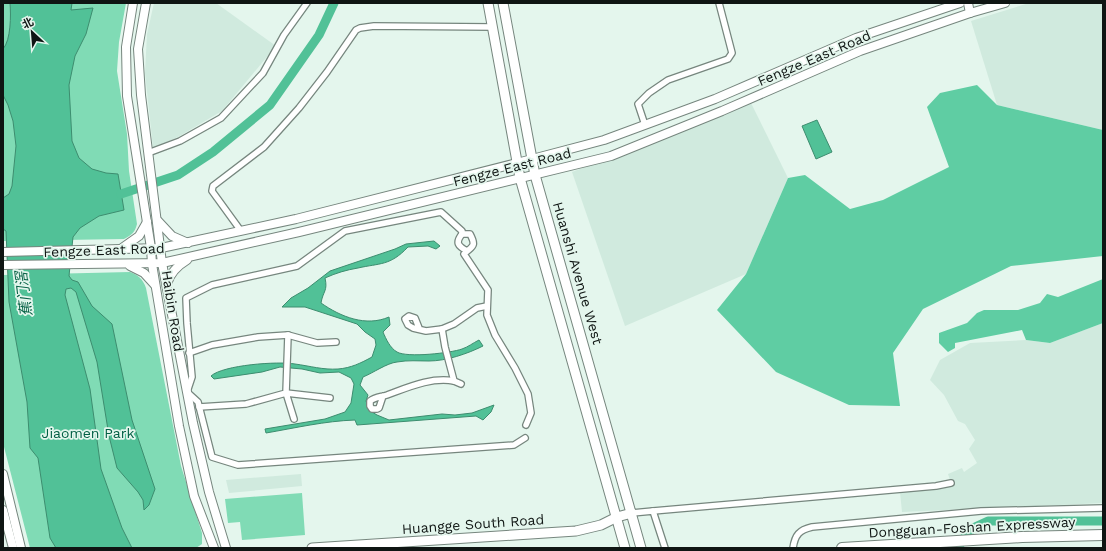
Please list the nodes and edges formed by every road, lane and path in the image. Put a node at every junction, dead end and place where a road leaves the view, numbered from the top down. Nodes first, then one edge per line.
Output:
1 (133, 3) edge
2 (146, 3) edge
3 (307, 3) edge
4 (488, 3) edge
5 (503, 3) edge
6 (719, 3) edge
7 (942, 3) edge
8 (960, 3) edge
9 (968, 3) edge
10 (1005, 3) edge
11 (970, 13) junction
12 (926, 14) junction
13 (492, 27) junction
14 (645, 125) junction
15 (148, 153) junction
16 (532, 158) junction
17 (517, 163) junction
18 (535, 175) junction
19 (520, 178) junction
20 (157, 221) junction
21 (147, 222) junction
22 (241, 231) junction
23 (462, 234) junction
24 (189, 243) junction
25 (151, 248) junction
26 (161, 248) junction
27 (122, 249) junction
28 (467, 251) junction
29 (3, 252) edge
30 (192, 256) junction
31 (162, 263) junction
32 (121, 264) junction
33 (152, 264) junction
34 (3, 265) edge
35 (167, 285) junction
36 (156, 287) junction
37 (487, 306) junction
38 (419, 328) dead end
39 (442, 329) junction
40 (288, 335) junction
41 (336, 342) dead end
42 (189, 353) junction
43 (454, 381) junction
44 (461, 384) dead end
45 (187, 392) junction
46 (286, 393) junction
47 (383, 396) dead end
48 (330, 398) dead end
49 (199, 407) junction
50 (294, 419) dead end
51 (526, 425) dead end
52 (526, 438) dead end
53 (3, 474) edge
54 (951, 483) dead end
55 (1103, 508) edge
56 (653, 511) junction
57 (3, 512) edge
58 (632, 513) junction
59 (616, 517) junction
60 (1103, 535) edge
61 (12, 548) edge
62 (22, 548) edge
63 (214, 548) edge
64 (226, 548) edge
65 (312, 548) edge
66 (625, 548) edge
67 (641, 548) edge
68 (665, 548) edge
69 (793, 548) edge
70 (842, 548) edge

1 - 21 main road, Haibin Road
2 - 15 main road
3 - 15 street
4 - 13 main road, Huanshi Avenue West
5 - 16 main road, Huanshi Avenue West
6 - 14 street
7 - 12 main road
8 - 12 main road, Fengze East Road
9 - 11 main road
10 - 11 main road, Fengze East Road
11 - 18 main road, Fengze East Road
12 - 14 main road, Fengze East Road
13 - 17 main road, Huanshi Avenue West
13 - 22 street
14 - 16 main road, Fengze East Road
15 - 20 main road
16 - 17 main road, Fengze East Road
16 - 18 main road, Huanshi Avenue West
17 - 19 main road, Huanshi Avenue West
17 - 22 main road, Fengze East Road
18 - 19 main road, Fengze East Road
18 - 58 main road, Huanshi Avenue West
19 - 30 main road, Fengze East Road
19 - 59 main road, Huanshi Avenue West
20 - 24 main road
20 - 26 main road
21 - 25 main road, Haibin Road
21 - 27 main road
22 - 24 main road, Fengze East Road
23 - 28 street
23 - 28 street
23 - 42 street
24 - 26 main road, Fengze East Road
25 - 26 main road, Fengze East Road
25 - 27 main road, Fengze East Road
25 - 33 main road, Haibin Road
26 - 31 main road
27 - 29 main road, Fengze East Road
28 - 37 street
30 - 31 main road, Fengze East Road
30 - 35 main road
31 - 33 main road, Fengze East Road
31 - 35 main road
32 - 33 main road, Fengze East Road
32 - 34 main road, Fengze East Road
32 - 36 main road
33 - 36 main road, Haibin Road
35 - 45 main road
36 - 63 main road, Haibin Road
37 - 39 street
37 - 51 street
38 - 39 street
39 - 43 street
40 - 41 street
40 - 42 street
40 - 46 street
42 - 45 street
43 - 44 street
43 - 47 street
45 - 49 street
45 - 64 main road
46 - 48 street
46 - 49 street
46 - 50 street
49 - 52 street
53 - 62 main road
54 - 56 street
55 - 69 street
56 - 58 street
56 - 68 street
57 - 61 main road
58 - 59 main road, Huangge South Road
58 - 67 main road, Huanshi Avenue West
59 - 65 main road, Huangge South Road
59 - 66 main road, Huanshi Avenue West
60 - 70 highway, Dongguan-Foshan Expressway

